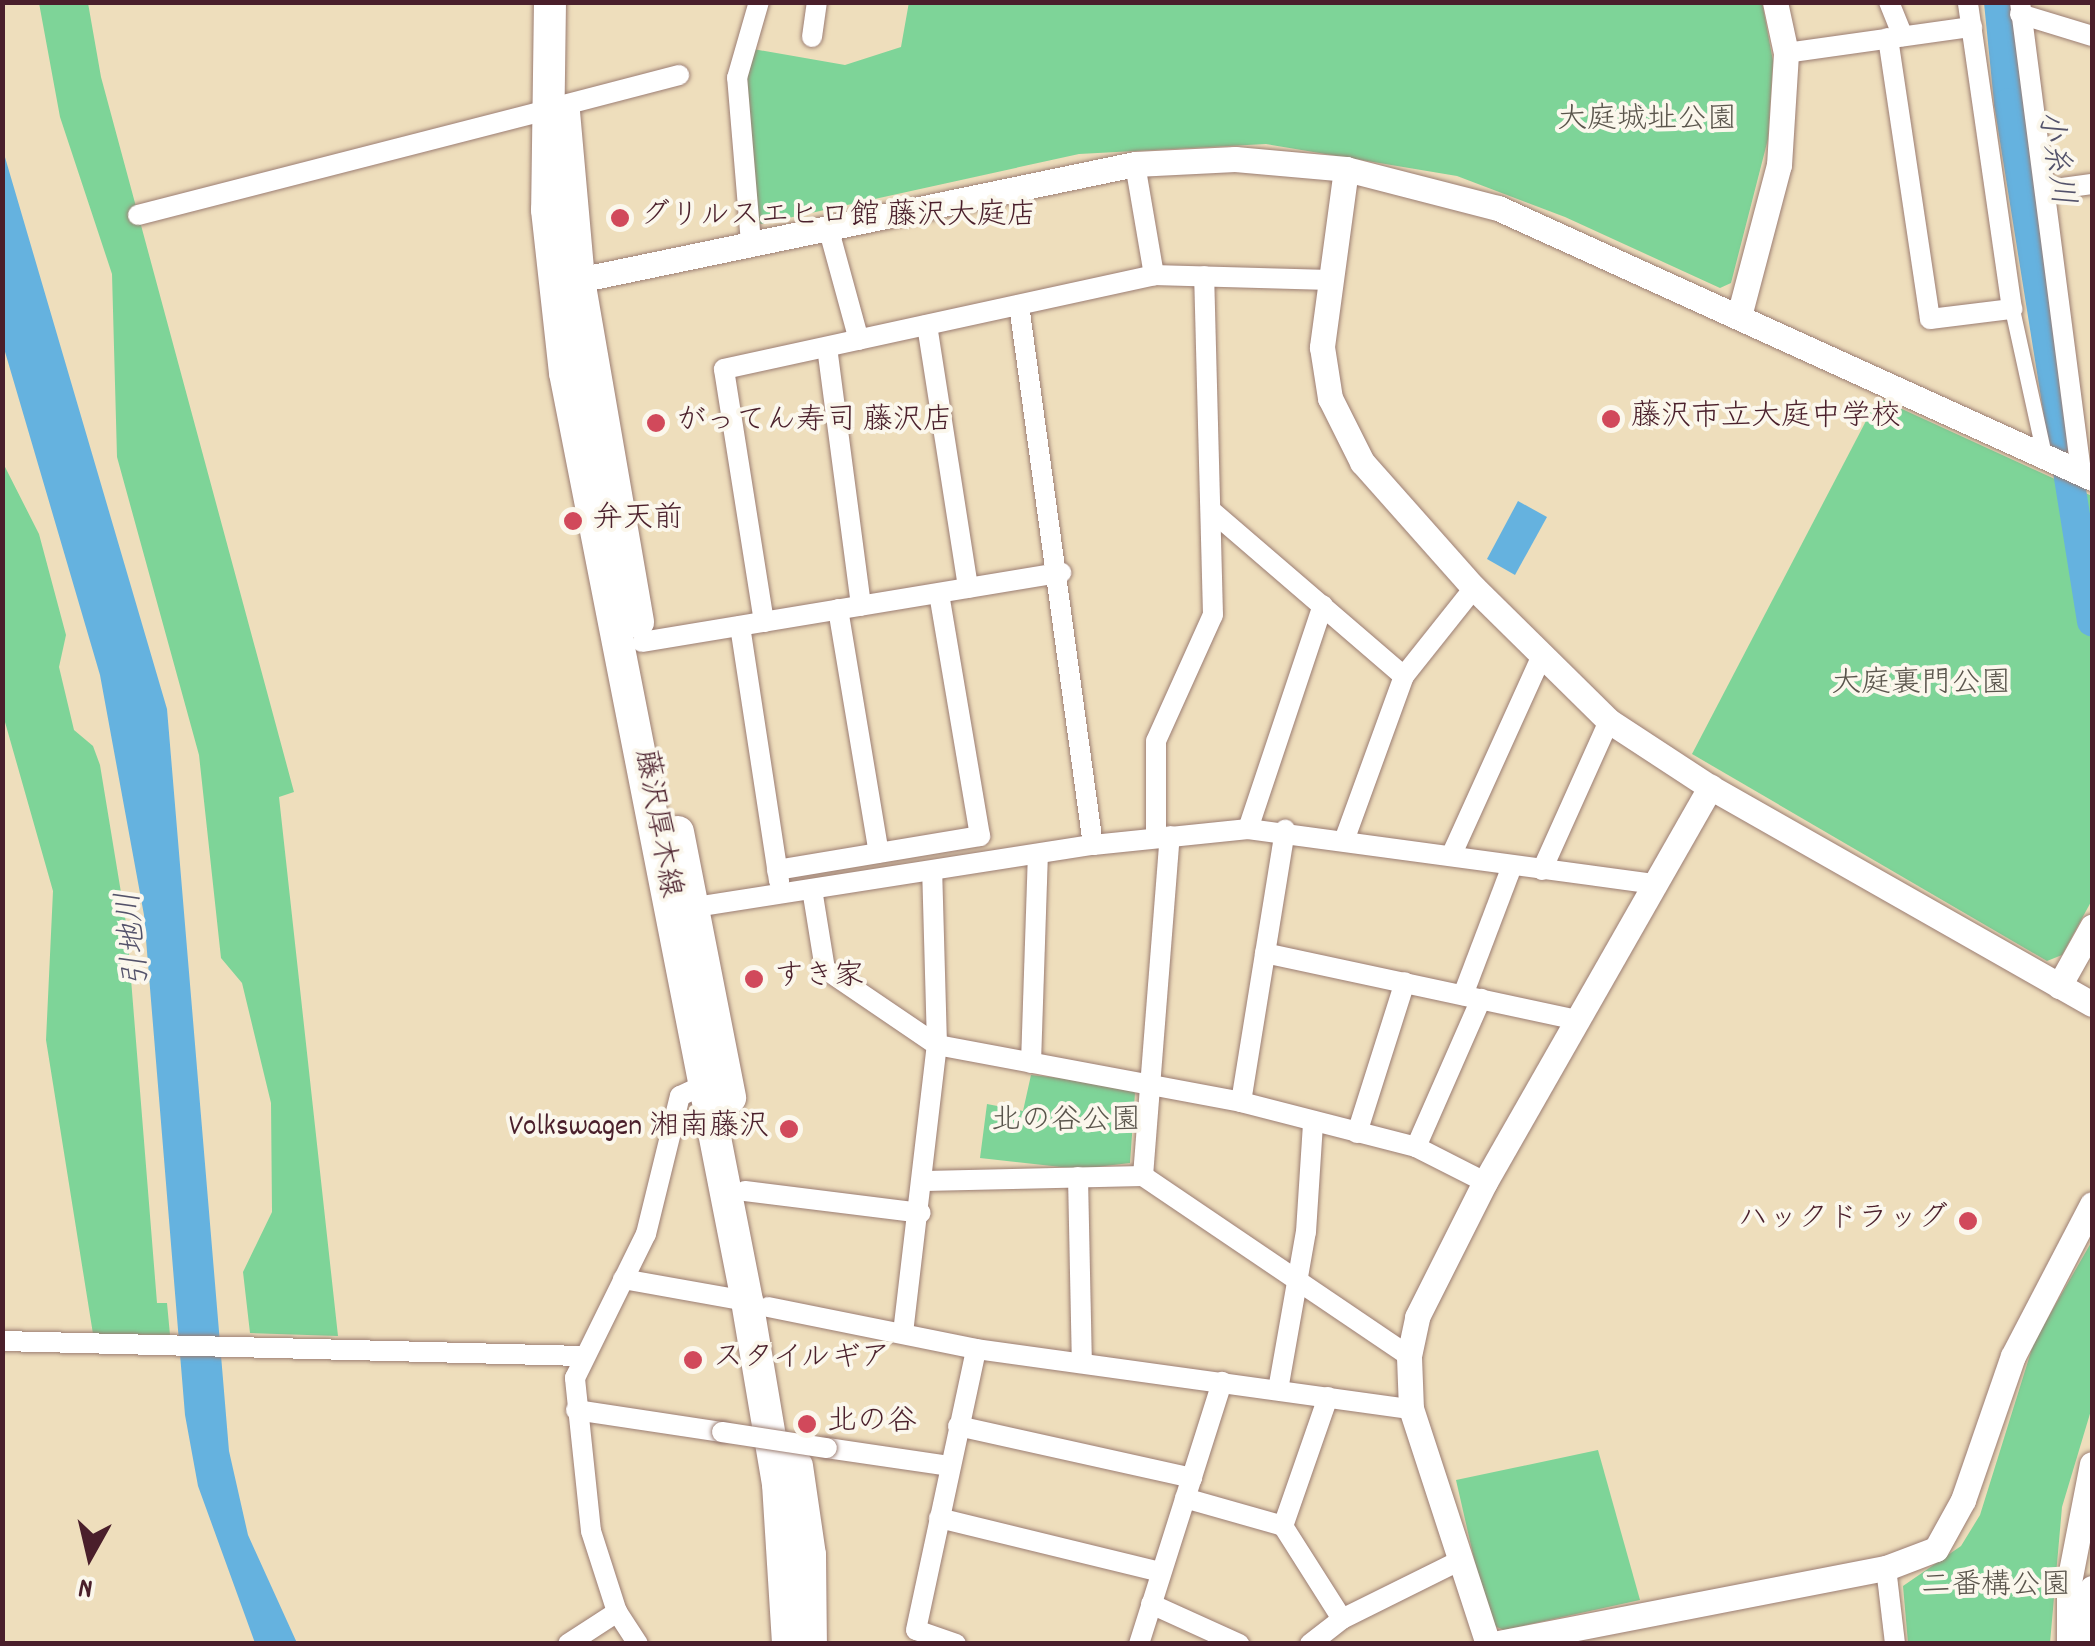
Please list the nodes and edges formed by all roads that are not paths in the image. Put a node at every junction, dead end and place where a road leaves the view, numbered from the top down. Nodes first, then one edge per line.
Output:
1 (550, 2) edge
2 (572, 2) edge
3 (758, 2) edge
4 (817, 2) edge
5 (1775, 2) edge
6 (1889, 2) edge
7 (1968, 2) edge
8 (2020, 8) edge
9 (1972, 27) junction
10 (2092, 36) edge
11 (812, 37) dead end
12 (1896, 37) junction
13 (1786, 53) junction
14 (679, 75) dead end
15 (554, 108) junction
16 (1135, 164) junction
17 (1346, 169) junction
18 (2092, 184) edge
19 (2048, 190) junction
20 (138, 216) dead end
21 (828, 227) junction
22 (751, 243) junction
23 (1154, 276) junction
24 (1204, 276) junction
25 (1329, 280) junction
26 (567, 282) junction
27 (1019, 306) junction
28 (2012, 309) junction
29 (1739, 316) junction
30 (927, 325) junction
31 (858, 340) junction
32 (827, 347) junction
33 (2044, 455) junction
34 (2087, 475) edge
35 (1213, 512) junction
36 (1061, 573) junction
37 (968, 588) junction
38 (1474, 588) junction
39 (939, 594) junction
40 (1323, 605) junction
41 (861, 606) junction
42 (838, 610) junction
43 (764, 622) junction
44 (740, 626) junction
45 (642, 642) junction
46 (1540, 660) junction
47 (1404, 676) junction
48 (1609, 721) junction
49 (1710, 787) junction
50 (1248, 829) junction
51 (1285, 830) junction
52 (1163, 836) junction
53 (1345, 838) junction
54 (1093, 845) junction
55 (878, 853) junction
56 (1038, 854) junction
57 (1451, 856) junction
58 (1512, 866) junction
59 (777, 870) junction
60 (1542, 870) junction
61 (932, 871) junction
62 (1655, 884) junction
63 (812, 890) junction
64 (781, 893) junction
65 (695, 907) junction
66 (2092, 927) edge
67 (1266, 952) junction
68 (1405, 982) junction
69 (2059, 986) junction
70 (1472, 997) junction
71 (2092, 1004) edge
72 (1578, 1020) junction
73 (937, 1044) junction
74 (1031, 1063) junction
75 (715, 1080) junction
76 (1149, 1081) junction
77 (1242, 1102) junction
78 (1313, 1123) junction
79 (1358, 1133) junction
80 (1416, 1148) junction
81 (1144, 1176) junction
82 (1078, 1177) junction
83 (924, 1181) junction
84 (1485, 1182) junction
85 (746, 1191) junction
86 (2092, 1205) edge
87 (920, 1212) junction
88 (623, 1280) junction
89 (1298, 1283) junction
90 (757, 1304) junction
91 (903, 1333) junction
92 (2, 1341) edge
93 (976, 1348) junction
94 (582, 1356) junction
95 (1409, 1356) junction
96 (1082, 1363) junction
97 (1222, 1382) junction
98 (1278, 1390) junction
99 (1328, 1397) junction
100 (1411, 1409) junction
101 (576, 1410) junction
102 (958, 1426) junction
103 (2092, 1464) edge
104 (949, 1466) junction
105 (1188, 1488) junction
106 (938, 1518) junction
107 (1283, 1526) junction
108 (1461, 1560) junction
109 (1886, 1568) junction
110 (1161, 1572) junction
111 (2092, 1588) edge
112 (1151, 1604) junction
113 (617, 1612) junction
114 (1342, 1619) junction
115 (568, 1644) edge
116 (638, 1644) edge
117 (788, 1644) edge
118 (811, 1644) edge
119 (956, 1644) edge
120 (1139, 1644) edge
121 (1239, 1644) edge
122 (1310, 1644) edge
123 (1491, 1644) edge
124 (1894, 1644) edge
125 (2069, 1644) edge
126 (2090, 1644) edge

1 - 15 main road, 藤沢厚木線
2 - 15 main road, 藤沢厚木線
3 - 22 street
4 - 11 street
5 - 13 street
6 - 12 street
7 - 9 street
8 - 10 street
8 - 19 street
9 - 12 street
9 - 28 street
12 - 13 street
12 - 28 street
13 - 29 street
14 - 15 street
15 - 20 street
15 - 26 main road, 藤沢厚木線
16 - 17 street
16 - 21 street
16 - 23 street
17 - 25 street
17 - 29 street
18 - 19 street
19 - 34 street
21 - 22 street
21 - 31 street
22 - 26 street
23 - 24 street
23 - 27 street
24 - 25 street
24 - 35 street
25 - 38 street
26 - 45 main road, 藤沢厚木線
26 - 75 main road, 藤沢厚木線
27 - 30 street
27 - 36 street
28 - 33 street
29 - 33 street
30 - 31 street
30 - 37 street
31 - 32 street
32 - 41 street
32 - 43 street
33 - 34 street
35 - 40 street
35 - 52 street
36 - 37 street
36 - 54 street
37 - 39 street
38 - 46 street
38 - 47 street
39 - 41 street
39 - 55 street
40 - 47 street
40 - 50 street
41 - 42 street
42 - 43 street
42 - 55 street
43 - 44 street
44 - 45 street
44 - 59 street
45 - 65 main road, 藤沢厚木線
46 - 48 street
46 - 57 street
47 - 53 street
48 - 49 street
48 - 60 street
49 - 62 street
49 - 69 street
50 - 51 street
50 - 52 street
51 - 53 street
51 - 67 street
52 - 54 street
52 - 76 street
53 - 57 street
54 - 56 street
55 - 59 street
56 - 61 street
56 - 74 street
57 - 58 street
58 - 60 street
58 - 70 street
59 - 64 street
60 - 62 street
61 - 63 street
61 - 73 street
62 - 72 street
63 - 64 street
63 - 73 street
64 - 65 street
65 - 75 main road, 藤沢厚木線
66 - 69 street
67 - 68 street
67 - 77 street
68 - 70 street
68 - 79 street
69 - 71 street
70 - 72 street
70 - 80 street
72 - 84 street
73 - 74 street
73 - 83 street
74 - 76 street
75 - 85 main road, 藤沢厚木線
75 - 88 street
75 - 90 main road, 藤沢厚木線
76 - 77 street
76 - 81 street
77 - 78 street
78 - 79 street
78 - 89 street
79 - 80 street
80 - 84 street
81 - 82 street
81 - 89 street
82 - 83 street
82 - 96 street
83 - 87 street
84 - 95 street
85 - 87 street
85 - 90 main road, 藤沢厚木線
86 - 109 street
87 - 91 street
88 - 90 street
88 - 94 street
89 - 95 street
89 - 98 street
90 - 91 street
90 - 117 main road, 藤沢厚木線
90 - 118 main road, 藤沢厚木線
91 - 93 street
92 - 94 street
93 - 96 street
93 - 102 street
94 - 101 street
95 - 100 street
96 - 97 street
97 - 98 street
97 - 105 street
98 - 99 street
99 - 100 street
99 - 107 street
100 - 108 street
101 - 104 street, bridge
101 - 113 street
102 - 104 street
102 - 105 street
103 - 125 street
104 - 106 street
105 - 107 street
105 - 110 street
106 - 110 street
106 - 119 street
107 - 114 street
108 - 114 street
108 - 123 street
109 - 123 street
109 - 124 street
110 - 112 street
111 - 126 street
112 - 120 street
112 - 121 street
113 - 115 street
113 - 116 street
114 - 122 street

